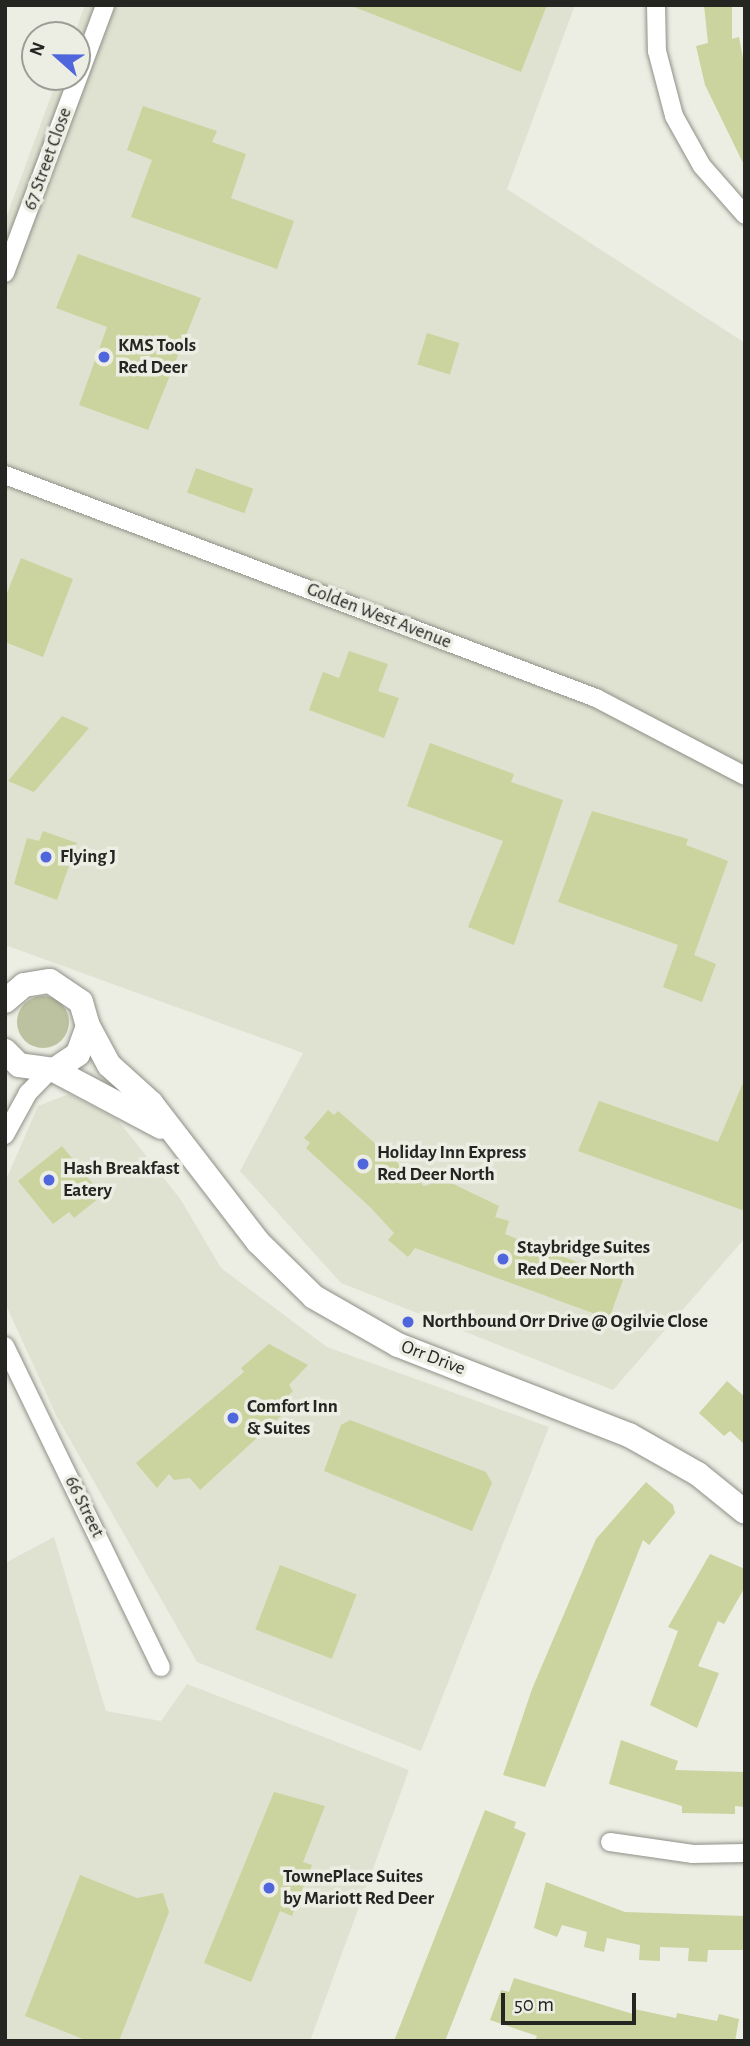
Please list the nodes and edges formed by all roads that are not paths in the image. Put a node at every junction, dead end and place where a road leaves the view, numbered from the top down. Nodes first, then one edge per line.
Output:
1 (104, 5) edge
2 (656, 5) edge
3 (745, 215) edge
4 (5, 273) edge
5 (5, 475) edge
6 (745, 776) edge
7 (5, 976) edge
8 (38, 981) junction
9 (5, 1001) edge
10 (88, 1026) junction
11 (5, 1051) edge
12 (51, 1071) junction
13 (173, 1134) junction
14 (5, 1135) edge
15 (5, 1346) edge
16 (745, 1512) edge
17 (162, 1667) dead end
18 (610, 1842) dead end
19 (745, 1853) edge

1 - 4 street, 67 Street Close
2 - 3 street
5 - 6 street, Golden West Avenue
7 - 8 street
8 - 9 street
8 - 10 street, Orr Drive
10 - 12 street
10 - 13 street, Orr Drive
11 - 12 street, Orr Drive
12 - 13 street, Orr Drive
12 - 14 street
13 - 16 street, Orr Drive
15 - 17 street, 66 Street
18 - 19 street

